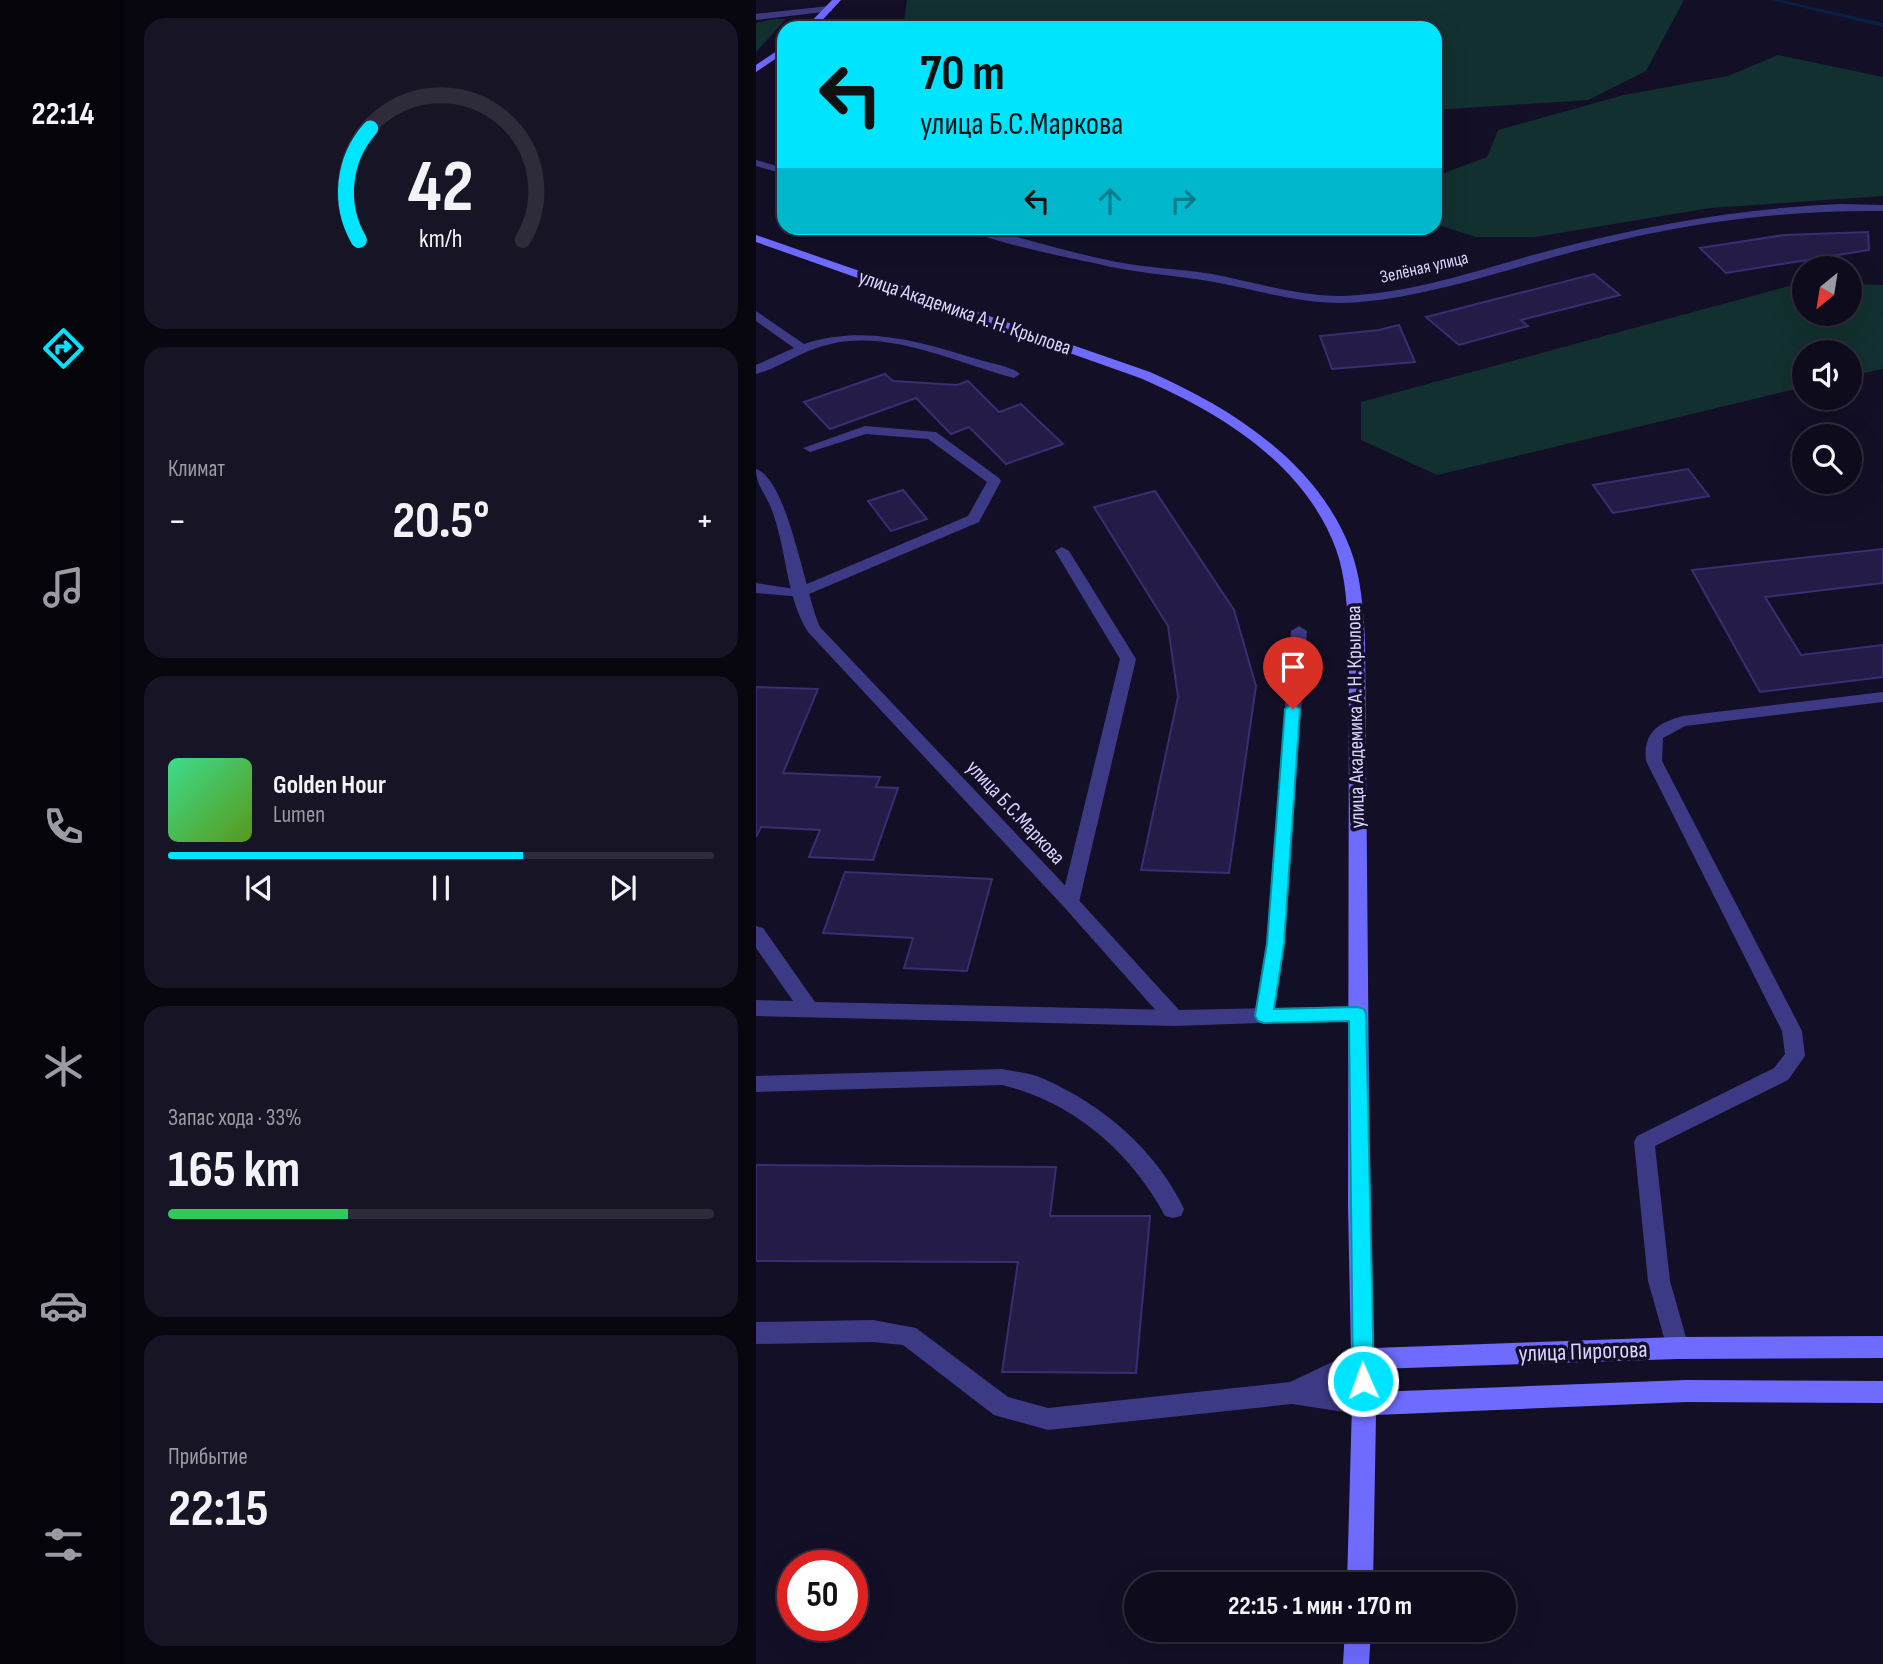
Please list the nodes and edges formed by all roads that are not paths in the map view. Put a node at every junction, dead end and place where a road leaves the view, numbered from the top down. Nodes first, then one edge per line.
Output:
1 (837, 0) edge
2 (829, 9) junction
3 (756, 17) edge
4 (817, 21) edge
5 (777, 55) edge
6 (756, 69) edge
7 (756, 163) edge
8 (777, 169) edge
9 (1883, 208) edge
10 (997, 235) edge
11 (756, 238) edge
12 (756, 314) edge
13 (802, 348) junction
14 (756, 370) edge
15 (1014, 374) dead end
16 (810, 449) dead end
17 (759, 480) edge
18 (1062, 551) dead end
19 (756, 588) edge
20 (797, 594) junction
21 (1298, 631) dead end
22 (1883, 697) edge
23 (1070, 902) junction
24 (756, 933) edge
25 (756, 1008) edge
26 (809, 1009) junction
27 (1357, 1014) junction
28 (1264, 1016) junction
29 (1174, 1018) junction
30 (756, 1084) edge
31 (1172, 1209) dead end
32 (756, 1333) edge
33 (1883, 1347) edge
34 (1678, 1348) junction
35 (1362, 1359) junction
36 (1883, 1392) edge
37 (1292, 1393) junction
38 (1364, 1404) junction
39 (1360, 1572) edge
40 (1357, 1642) edge
41 (1356, 1664) edge

1 - 2 main road
2 - 3 street
2 - 4 main road
5 - 6 main road
7 - 8 street
9 - 10 street, Зелёная улица
11 - 27 main road, улица Академика А. Н. Крылова
12 - 13 street
13 - 14 street
13 - 15 street
16 - 20 street
17 - 20 street, улица Б.С.Маркова
18 - 23 street
19 - 20 street
20 - 23 street, улица Б.С.Маркова
21 - 28 street
22 - 34 street
23 - 29 street, улица Б.С.Маркова
24 - 26 street
25 - 26 street
26 - 29 street
27 - 28 street
27 - 35 main road, улица Академика А. Н. Крылова
28 - 29 street
30 - 31 street
32 - 37 street, улица Пирогова
33 - 34 main road, улица Пирогова
34 - 35 main road, улица Пирогова
35 - 37 street, улица Пирогова
35 - 38 main road, улица Академика А. Н. Крылова
36 - 38 main road, улица Пирогова
37 - 38 street, улица Пирогова
38 - 39 main road, улица Академика А. Н. Крылова
40 - 41 main road

